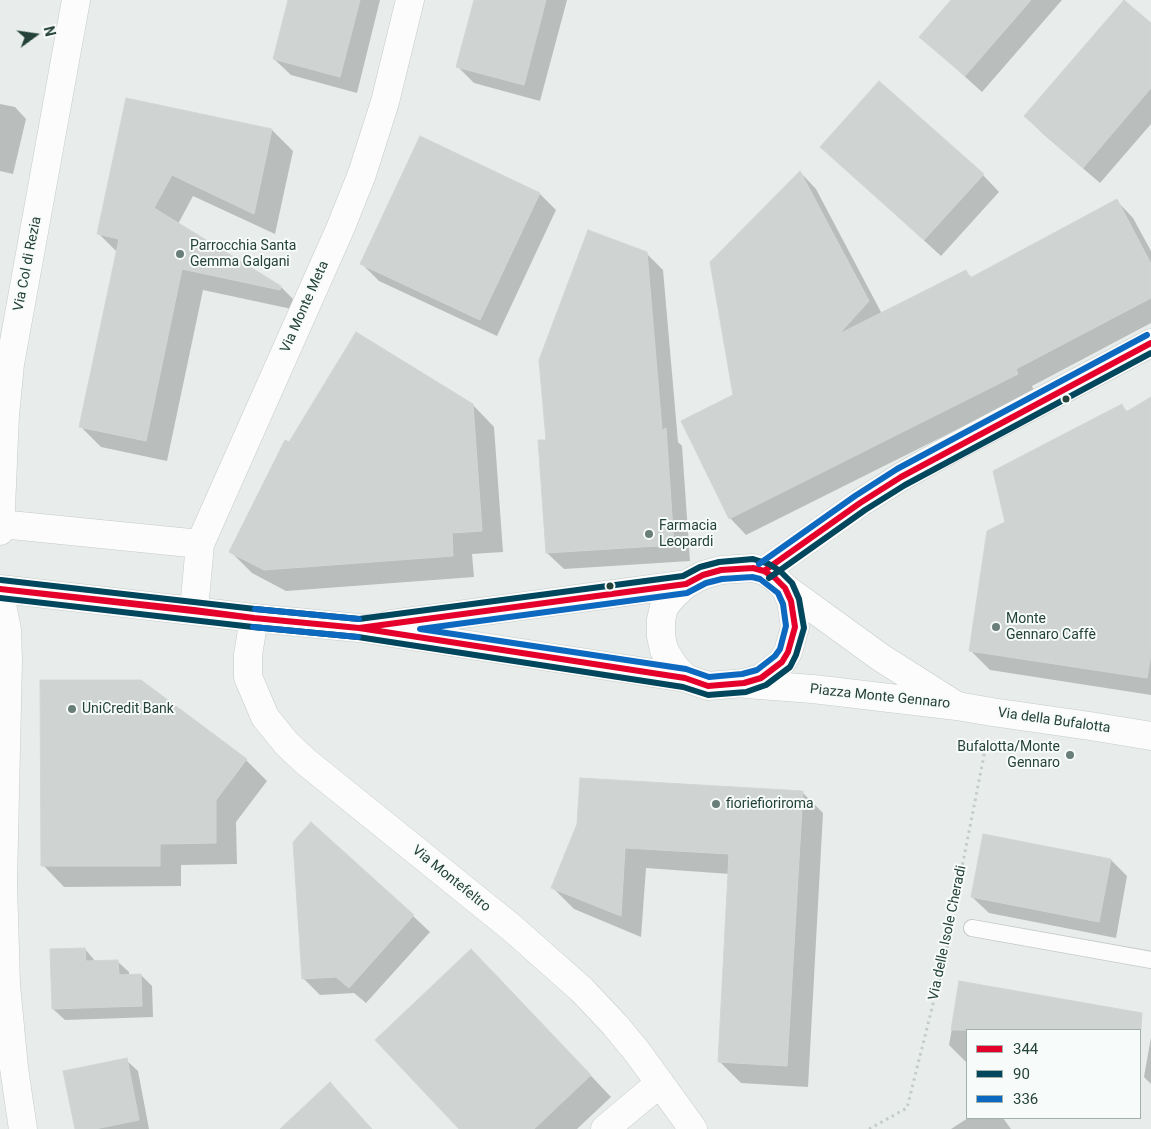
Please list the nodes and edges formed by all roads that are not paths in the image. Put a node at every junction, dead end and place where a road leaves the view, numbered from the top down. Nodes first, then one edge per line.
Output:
1 (76, 0) edge
2 (410, 0) edge
3 (1151, 343) edge
4 (0, 524) edge
5 (0, 531) edge
6 (200, 544) junction
7 (764, 571) junction
8 (686, 584) junction
9 (785, 588) junction
10 (0, 589) edge
11 (0, 594) edge
12 (194, 610) junction
13 (254, 618) junction
14 (359, 628) junction
15 (685, 678) junction
16 (744, 683) junction
17 (957, 706) junction
18 (1151, 736) edge
19 (972, 928) dead end
20 (1151, 960) edge
21 (660, 1083) junction
22 (23, 1129) edge
23 (605, 1129) edge
24 (693, 1129) edge

1 - 4 street, Via Col di Rezia
2 - 6 street, Via Monte Meta
3 - 7 street
4 - 5 street, Via Col di Rezia
4 - 6 street
6 - 12 street, Via Monte Meta
7 - 8 street
7 - 9 street, Piazza Monte Gennaro
8 - 14 street
8 - 15 street
9 - 16 street, Piazza Monte Gennaro
9 - 17 street, Piazza Monte Gennaro
10 - 12 street
11 - 22 street
12 - 13 street
13 - 14 street
13 - 21 street, Via Montefeltro
14 - 15 street, Piazza Monte Gennaro
15 - 16 street, Piazza Monte Gennaro
16 - 17 street, Piazza Monte Gennaro
17 - 18 street, Via della Bufalotta
19 - 20 lane
21 - 23 street
21 - 24 street, Via Montefeltro

